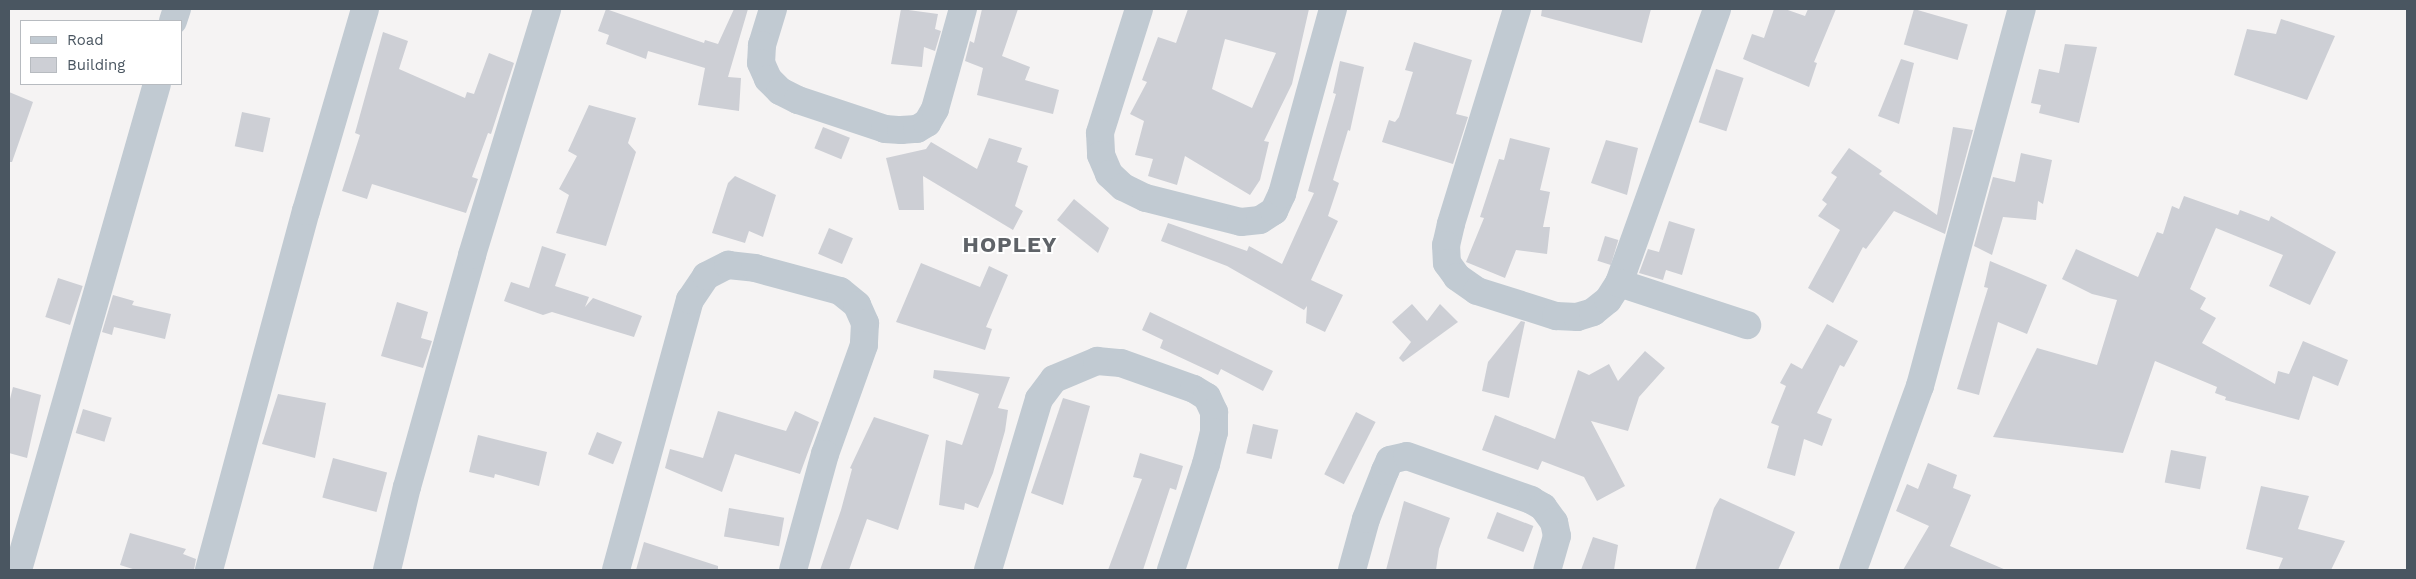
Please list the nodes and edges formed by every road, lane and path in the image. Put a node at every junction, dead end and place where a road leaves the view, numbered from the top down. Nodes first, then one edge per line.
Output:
1 (365, 9) edge
2 (547, 9) edge
3 (772, 9) edge
4 (963, 9) edge
5 (1139, 9) edge
6 (1333, 9) edge
7 (1517, 9) edge
8 (1717, 9) edge
9 (2022, 9) edge
10 (156, 85) edge
11 (1618, 283) junction
12 (1747, 325) dead end
13 (17, 569) edge
14 (208, 570) edge
15 (387, 570) edge
16 (616, 570) edge
17 (793, 570) edge
18 (988, 570) edge
19 (1171, 570) edge
20 (1352, 570) edge
21 (1547, 570) edge
22 (1853, 570) edge

1 - 14 street
2 - 15 street
3 - 4 street
5 - 6 street
7 - 11 street
8 - 11 street
9 - 22 street
10 - 13 street
11 - 12 street
16 - 17 street
18 - 19 street
20 - 21 street

